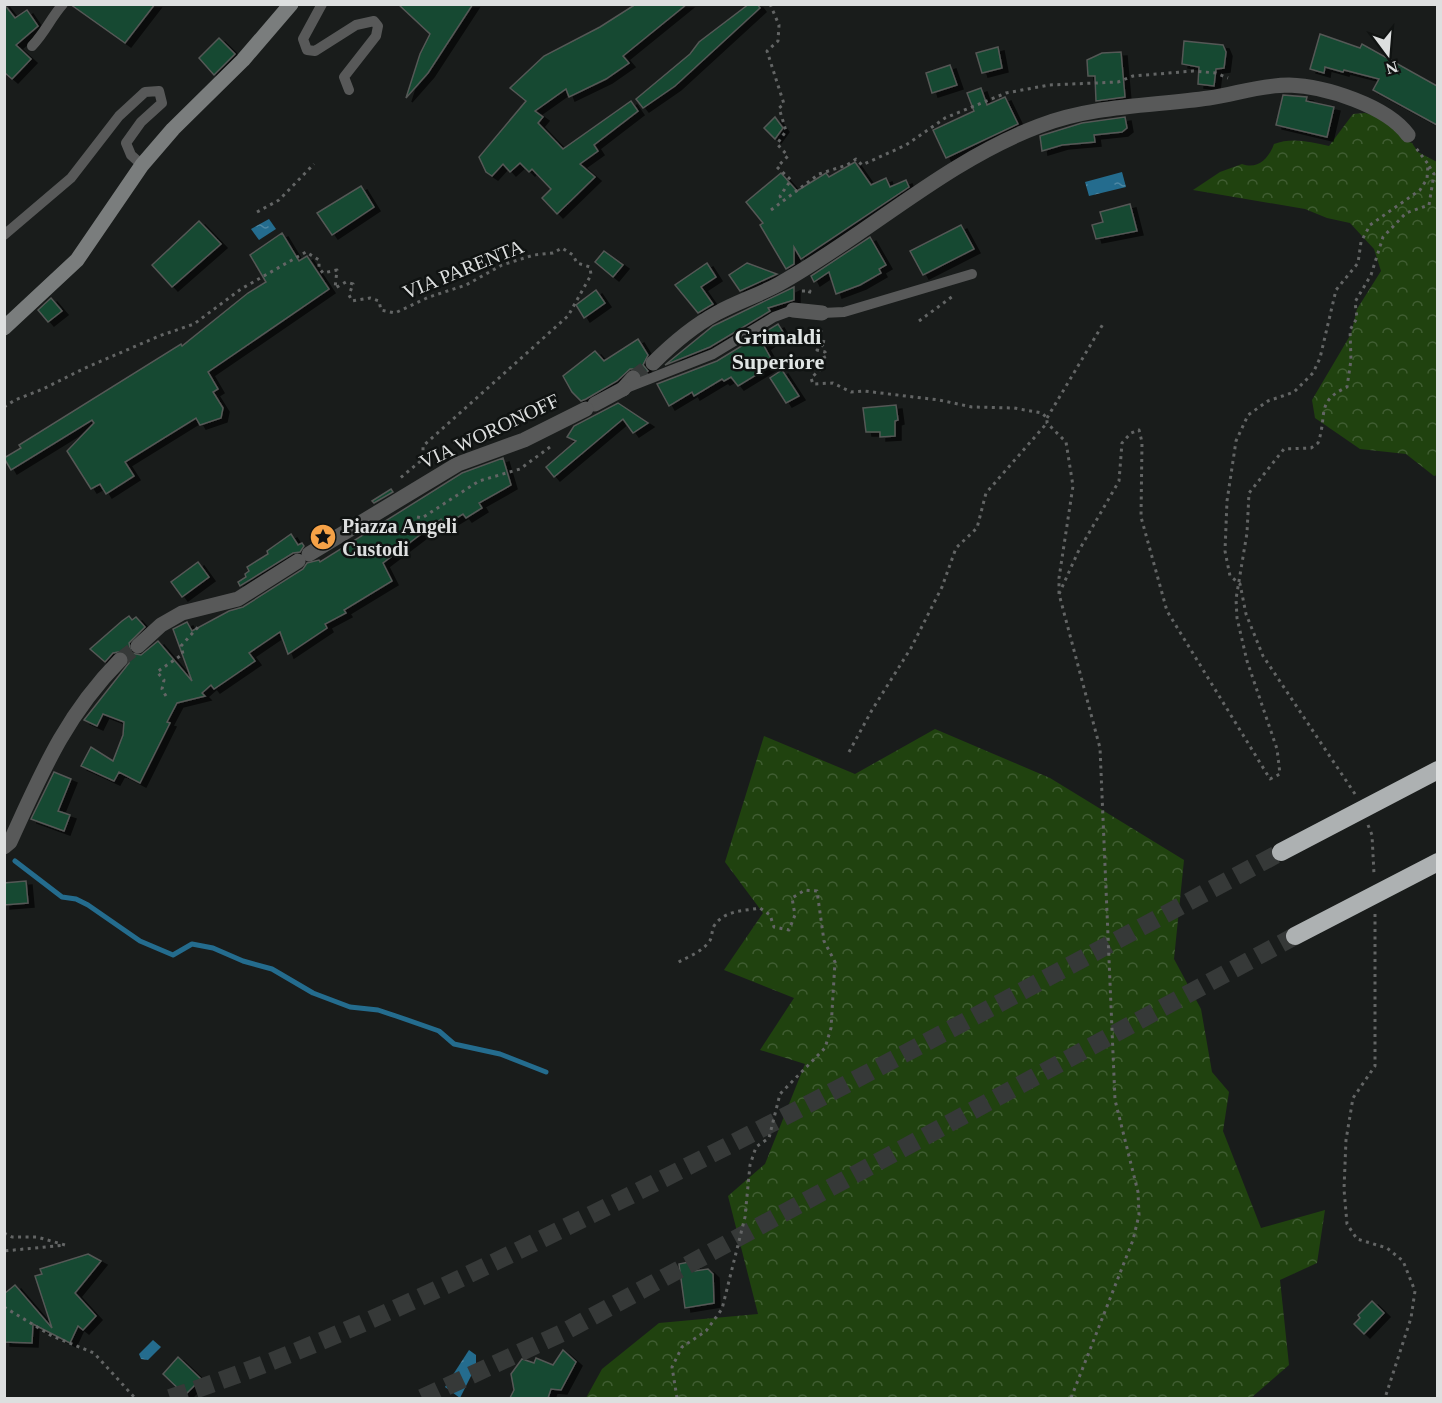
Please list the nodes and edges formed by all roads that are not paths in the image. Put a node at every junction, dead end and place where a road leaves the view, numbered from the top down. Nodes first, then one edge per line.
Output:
1 (63, 4) edge
2 (291, 4) edge
3 (322, 4) edge
4 (32, 46) dead end
5 (349, 90) dead end
6 (1408, 135) road end
7 (142, 165) junction
8 (4, 235) edge
9 (972, 274) road end
10 (793, 310) joint
11 (822, 313) joint
12 (4, 328) edge
13 (653, 363) tunnel mouth
14 (628, 384) joint
15 (138, 646) tunnel mouth
16 (120, 660) tunnel mouth
17 (1437, 771) edge
18 (4, 847) edge
19 (1281, 852) tunnel mouth
20 (1437, 862) edge
21 (1295, 936) tunnel mouth

1 - 4 lane
2 - 7 main road
3 - 5 lane
6 - 13 street
7 - 8 lane
7 - 12 main road
9 - 11 lane, VIA WORONOFF
10 - 11 street, VIA WORONOFF
10 - 14 lane, VIA WORONOFF
14 - 15 street, VIA WORONOFF
16 - 18 street
17 - 19 highway
20 - 21 highway

